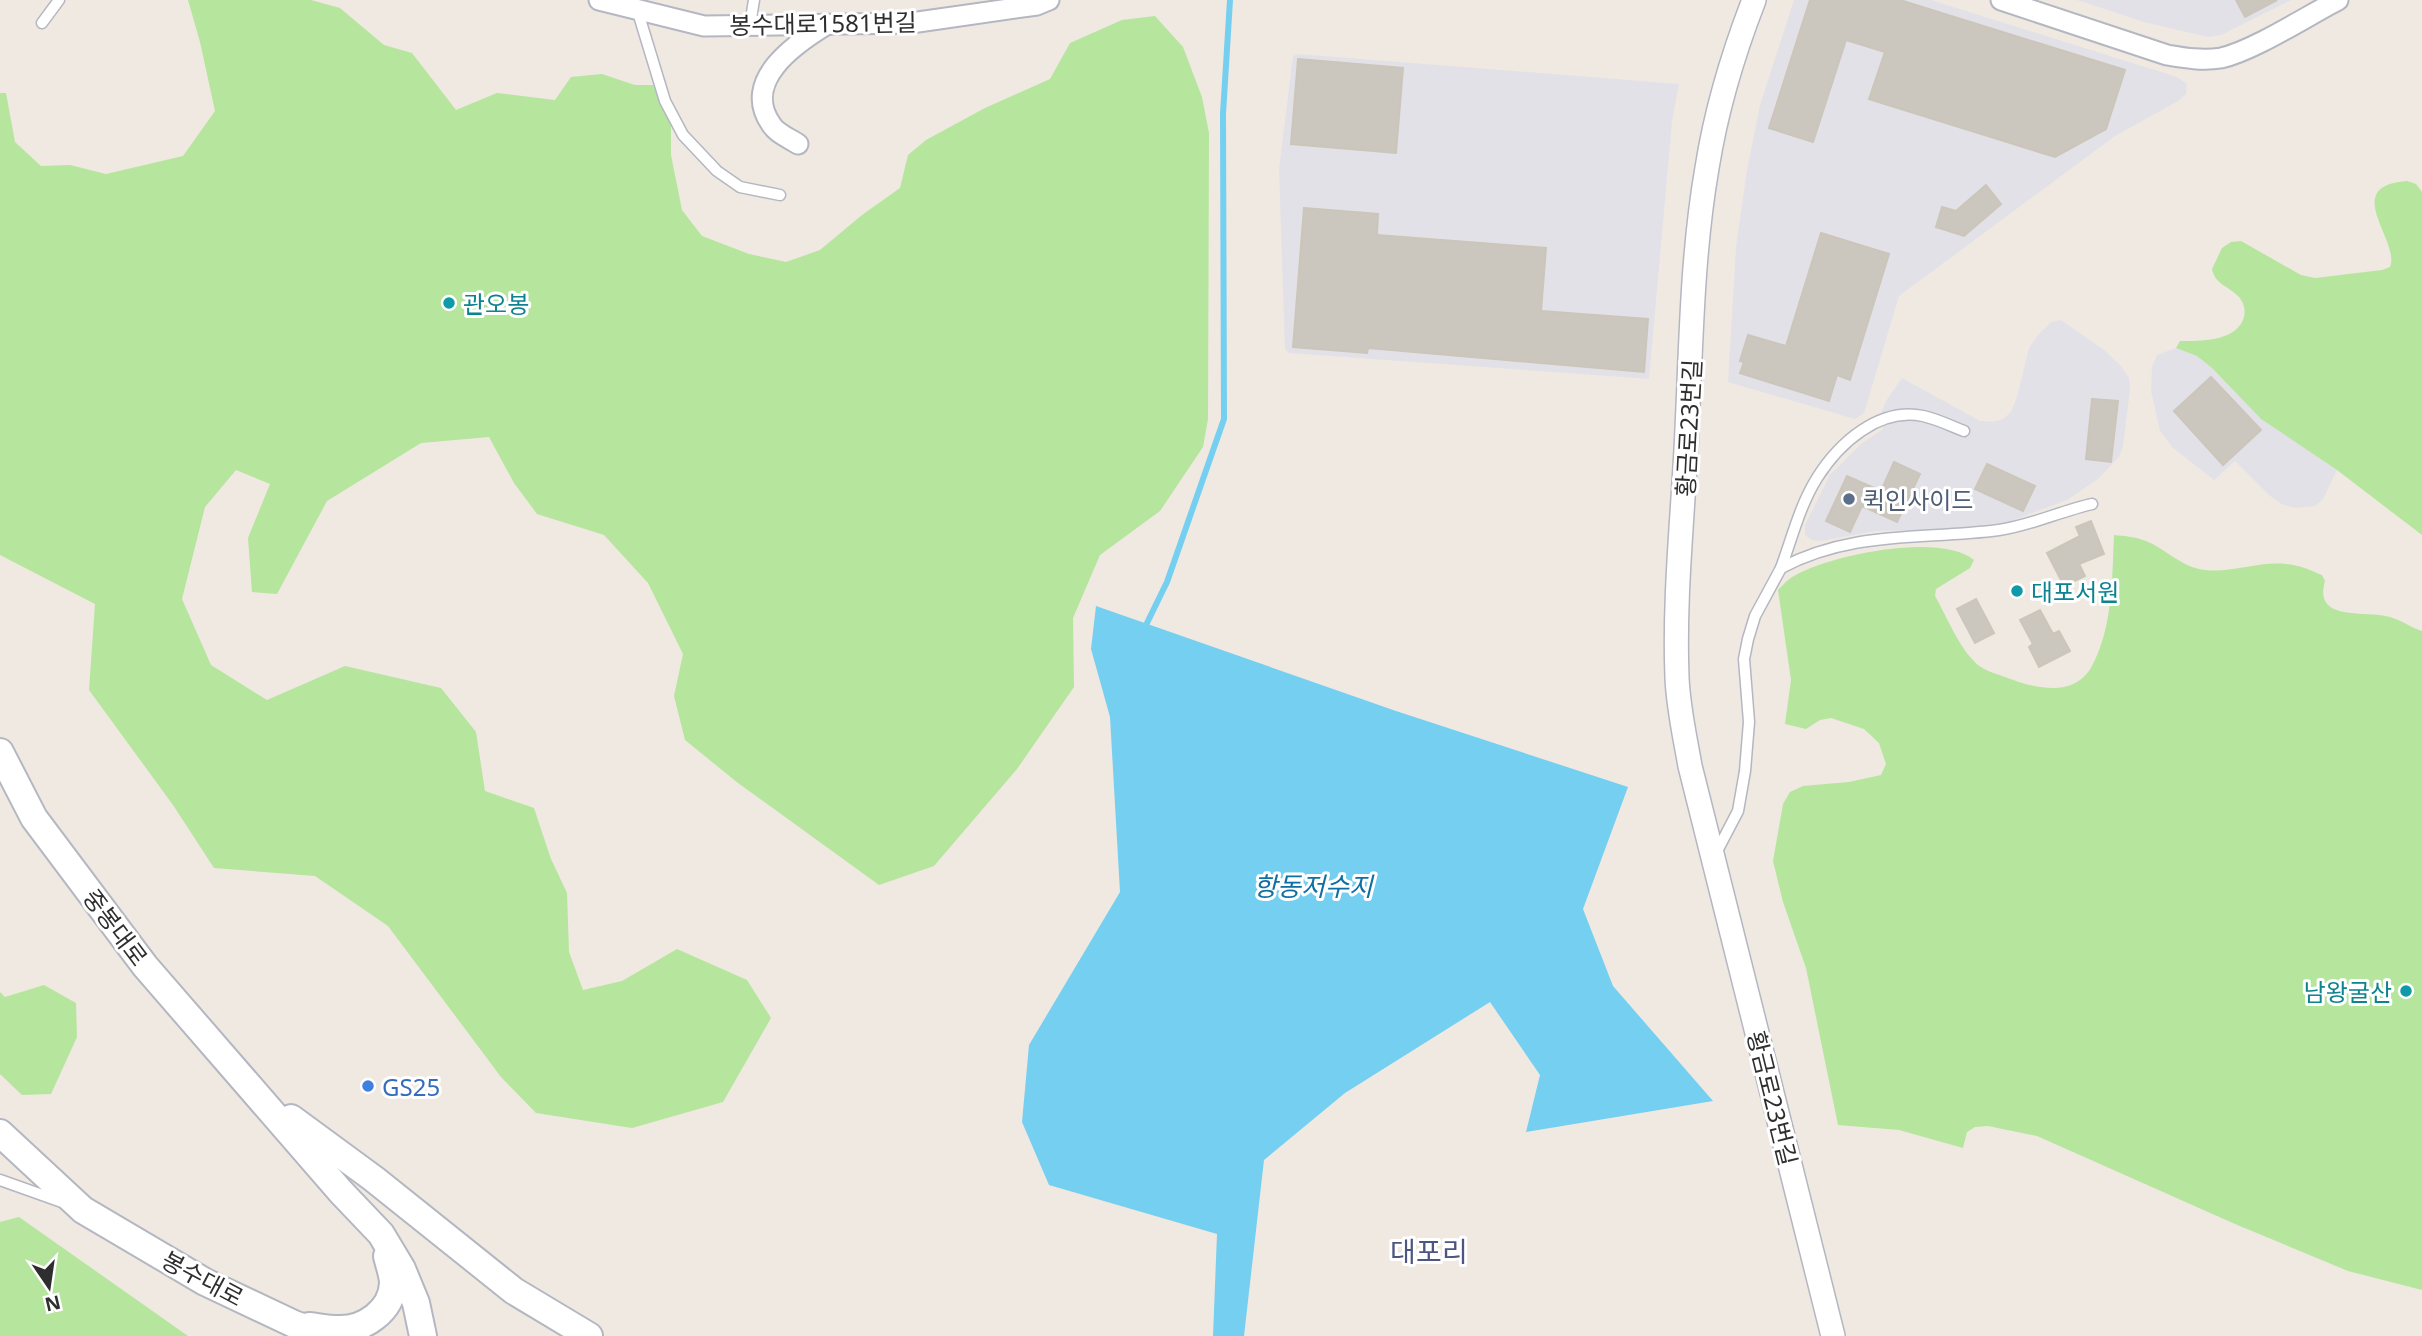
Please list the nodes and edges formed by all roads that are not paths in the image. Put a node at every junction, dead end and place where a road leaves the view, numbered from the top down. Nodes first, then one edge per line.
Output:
1 (59, 0) edge
2 (599, 0) edge
3 (754, 0) edge
4 (1049, 0) edge
5 (1754, 0) edge
6 (2001, 0) edge
7 (2338, 0) edge
8 (637, 9) junction
9 (42, 23) dead end
10 (827, 24) junction
11 (750, 25) junction
12 (798, 144) dead end
13 (780, 195) dead end
14 (1964, 431) dead end
15 (2091, 503) dead end
16 (1781, 568) junction
17 (0, 752) edge
18 (1713, 859) junction
19 (250, 1088) junction
20 (0, 1133) edge
21 (341, 1155) junction
22 (0, 1180) edge
23 (83, 1210) junction
24 (381, 1234) junction
25 (285, 1330) edge
26 (327, 1336) edge
27 (423, 1336) edge
28 (437, 1336) edge
29 (589, 1336) edge
30 (1833, 1336) edge

1 - 9 lane
2 - 8 street, 봉수대로1581번길
3 - 11 lane
4 - 10 street, 봉수대로1581번길
5 - 18 street, 황금로23번길
6 - 7 street
8 - 11 street, 봉수대로1581번길
8 - 13 lane
10 - 11 street, 봉수대로1581번길
10 - 12 street
14 - 16 lane
15 - 16 lane
16 - 18 lane
17 - 19 main road, 중봉대로
18 - 30 street, 황금로23번길
19 - 21 main road
19 - 24 main road
20 - 23 main road, 봉수대로
21 - 28 main road
21 - 29 main road
22 - 23 lane, 봉수대로
23 - 25 main road, 봉수대로
24 - 25 main road
24 - 27 main road
25 - 26 main road, 봉수대로

